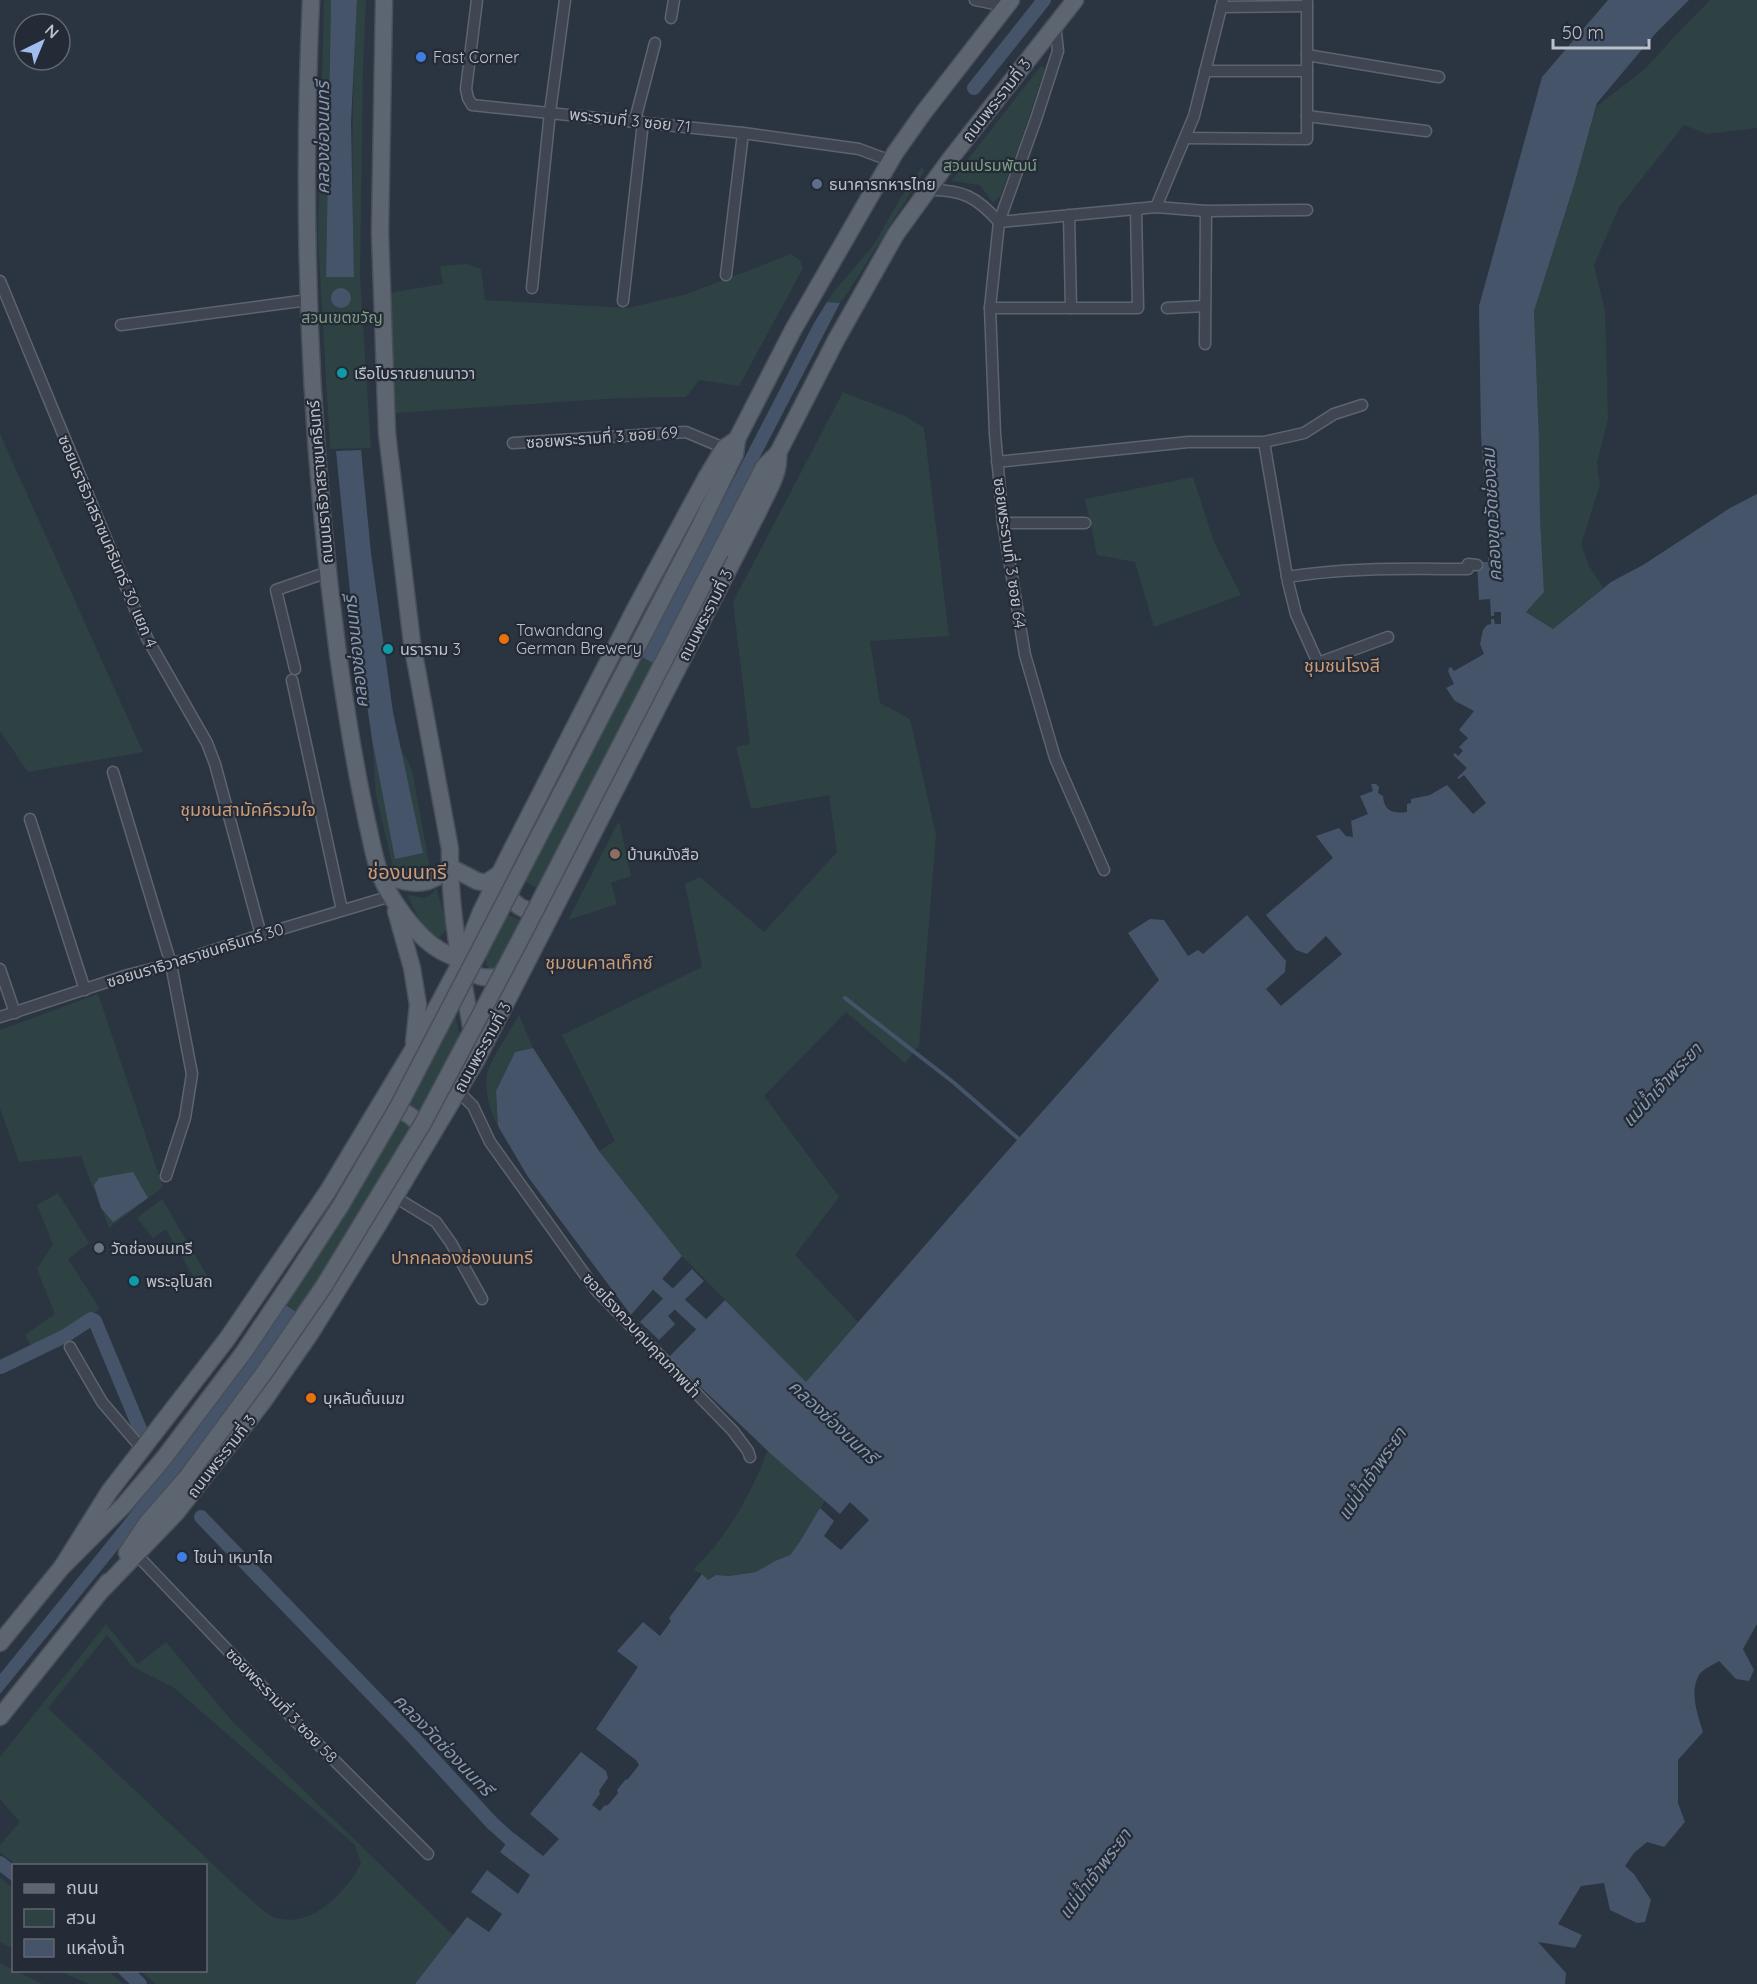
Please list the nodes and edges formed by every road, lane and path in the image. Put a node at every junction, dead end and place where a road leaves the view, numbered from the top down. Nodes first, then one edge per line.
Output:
1 (311, 0) edge
2 (384, 0) edge
3 (477, 0) edge
4 (565, 0) edge
5 (674, 0) edge
6 (975, 0) edge
7 (1075, 0) edge
8 (1008, 3) edge
9 (1222, 3) edge
10 (1307, 3) edge
11 (671, 18) dead end
12 (1055, 24) junction
13 (655, 43) dead end
14 (1307, 55) junction
15 (1205, 71) junction
16 (1307, 71) junction
17 (1439, 77) dead end
18 (550, 112) junction
19 (1307, 116) junction
20 (639, 121) junction
21 (1426, 131) dead end
22 (742, 133) junction
23 (1185, 138) junction
24 (891, 160) junction
25 (927, 190) junction
26 (1156, 207) junction
27 (1136, 209) junction
28 (1307, 210) dead end
29 (1206, 211) junction
30 (1069, 215) junction
31 (999, 222) junction
32 (726, 275) dead end
33 (0, 281) edge
34 (532, 288) dead end
35 (308, 300) junction
36 (622, 301) dead end
37 (1205, 306) junction
38 (990, 308) junction
39 (1071, 308) junction
40 (1167, 308) dead end
41 (121, 325) dead end
42 (1205, 344) dead end
43 (1362, 405) dead end
44 (1264, 442) junction
45 (513, 443) dead end
46 (730, 443) junction
47 (778, 453) junction
48 (997, 462) junction
49 (1003, 523) junction
50 (1085, 523) dead end
51 (1477, 565) dead end
52 (328, 572) junction
53 (1287, 577) junction
54 (1388, 637) dead end
55 (113, 772) dead end
56 (30, 819) dead end
57 (450, 867) junction
58 (1104, 870) dead end
59 (498, 875) junction
60 (380, 876) junction
61 (392, 896) junction
62 (557, 904) junction
63 (342, 910) junction
64 (261, 935) junction
65 (461, 962) junction
66 (171, 964) junction
67 (525, 968) junction
68 (0, 969) edge
69 (85, 990) junction
70 (15, 1013) junction
71 (0, 1017) edge
72 (414, 1047) junction
73 (476, 1061) junction
74 (458, 1091) junction
75 (375, 1111) junction
76 (428, 1142) junction
77 (166, 1176) dead end
78 (395, 1197) junction
79 (482, 1299) dead end
80 (70, 1347) dead end
81 (143, 1450) junction
82 (750, 1457) dead end
83 (137, 1555) junction
84 (62, 1567) junction
85 (103, 1590) junction
86 (0, 1643) edge
87 (0, 1717) edge
88 (428, 1854) dead end

1 - 35 main road, ถนนนราธิวาสราชนครินทร์
2 - 57 main road
3 - 18 street, พระรามที่ 3 ซอย 71
4 - 18 street
5 - 11 street
6 - 8 street
7 - 12 main road, ถนนพระรามที่ 3
8 - 24 main road
9 - 10 street
9 - 15 street
10 - 14 street
12 - 25 main road, ถนนพระรามที่ 3
12 - 31 street, ซอยพระรามที่ 3 ซอย 64
13 - 20 street
14 - 16 street
14 - 17 street
15 - 16 street
15 - 23 street
16 - 19 street
18 - 20 street, พระรามที่ 3 ซอย 71
18 - 34 street
19 - 21 street
19 - 23 street
20 - 22 street, พระรามที่ 3 ซอย 71
20 - 36 street
22 - 24 street, พระรามที่ 3 ซอย 71
22 - 32 street
23 - 26 street
24 - 46 main road
25 - 31 street
25 - 47 main road, ถนนพระรามที่ 3
26 - 27 street
26 - 29 street
27 - 30 street
27 - 39 street
28 - 29 street
29 - 37 street
30 - 31 street
30 - 39 street
31 - 38 street, ซอยพระรามที่ 3 ซอย 64
33 - 64 street, ซอยนราธิวาสราชนครินทร์ 30 แยก 4
35 - 41 street
35 - 52 main road, ถนนนราธิวาสราชนครินทร์
37 - 40 street
37 - 42 street
38 - 39 street
38 - 48 street, ซอยพระรามที่ 3 ซอย 64
43 - 44 street
44 - 48 street
44 - 53 street
45 - 46 street, ซอยพระรามที่ 3 ซอย 69
46 - 59 main road
46 - 84 main road, bridge
47 - 62 main road, ถนนพระรามที่ 3
47 - 85 main road, ถนนพระรามที่ 3, bridge
48 - 49 street, ซอยพระรามที่ 3 ซอย 64
49 - 50 street
49 - 58 street, ซอยพระรามที่ 3 ซอย 64
51 - 53 street
52 - 60 main road, ถนนนราธิวาสราชนครินทร์
52 - 63 street
53 - 54 street
55 - 66 street
56 - 69 street
57 - 59 main road
57 - 60 main road
57 - 65 main road
59 - 62 main road
59 - 65 main road
60 - 61 main road, ถนนนราธิวาสราชนครินทร์
61 - 63 street, ซอยนราธิวาสราชนครินทร์ 30
61 - 65 main road, ถนนนราธิวาสราชนครินทร์
61 - 72 main road
62 - 67 main road, ถนนพระรามที่ 3
63 - 64 street, ซอยนราธิวาสราชนครินทร์ 30
64 - 66 street, ซอยนราธิวาสราชนครินทร์ 30
65 - 67 main road, ถนนนราธิวาสราชนครินทร์
65 - 72 main road
65 - 73 main road
66 - 69 street, ซอยนราธิวาสราชนครินทร์ 30
66 - 77 street
67 - 73 main road, ถนนพระรามที่ 3
68 - 70 street
69 - 70 street, ซอยนราธิวาสราชนครินทร์ 30
70 - 71 street, ซอยนราธิวาสราชนครินทร์ 30
72 - 75 main road
73 - 74 main road, ถนนพระรามที่ 3
74 - 76 main road, ถนนพระรามที่ 3
74 - 82 street, ซอยโรงควบคุมคุณภาพน้ำ
75 - 76 main road
75 - 81 main road
76 - 78 main road, ถนนพระรามที่ 3
78 - 79 street
78 - 83 main road, ถนนพระรามที่ 3
80 - 81 street
81 - 84 main road
83 - 85 main road, ถนนพระรามที่ 3
83 - 88 street, ซอยพระรามที่ 3 ซอย 58
84 - 86 main road
85 - 87 main road, ถนนพระรามที่ 3

